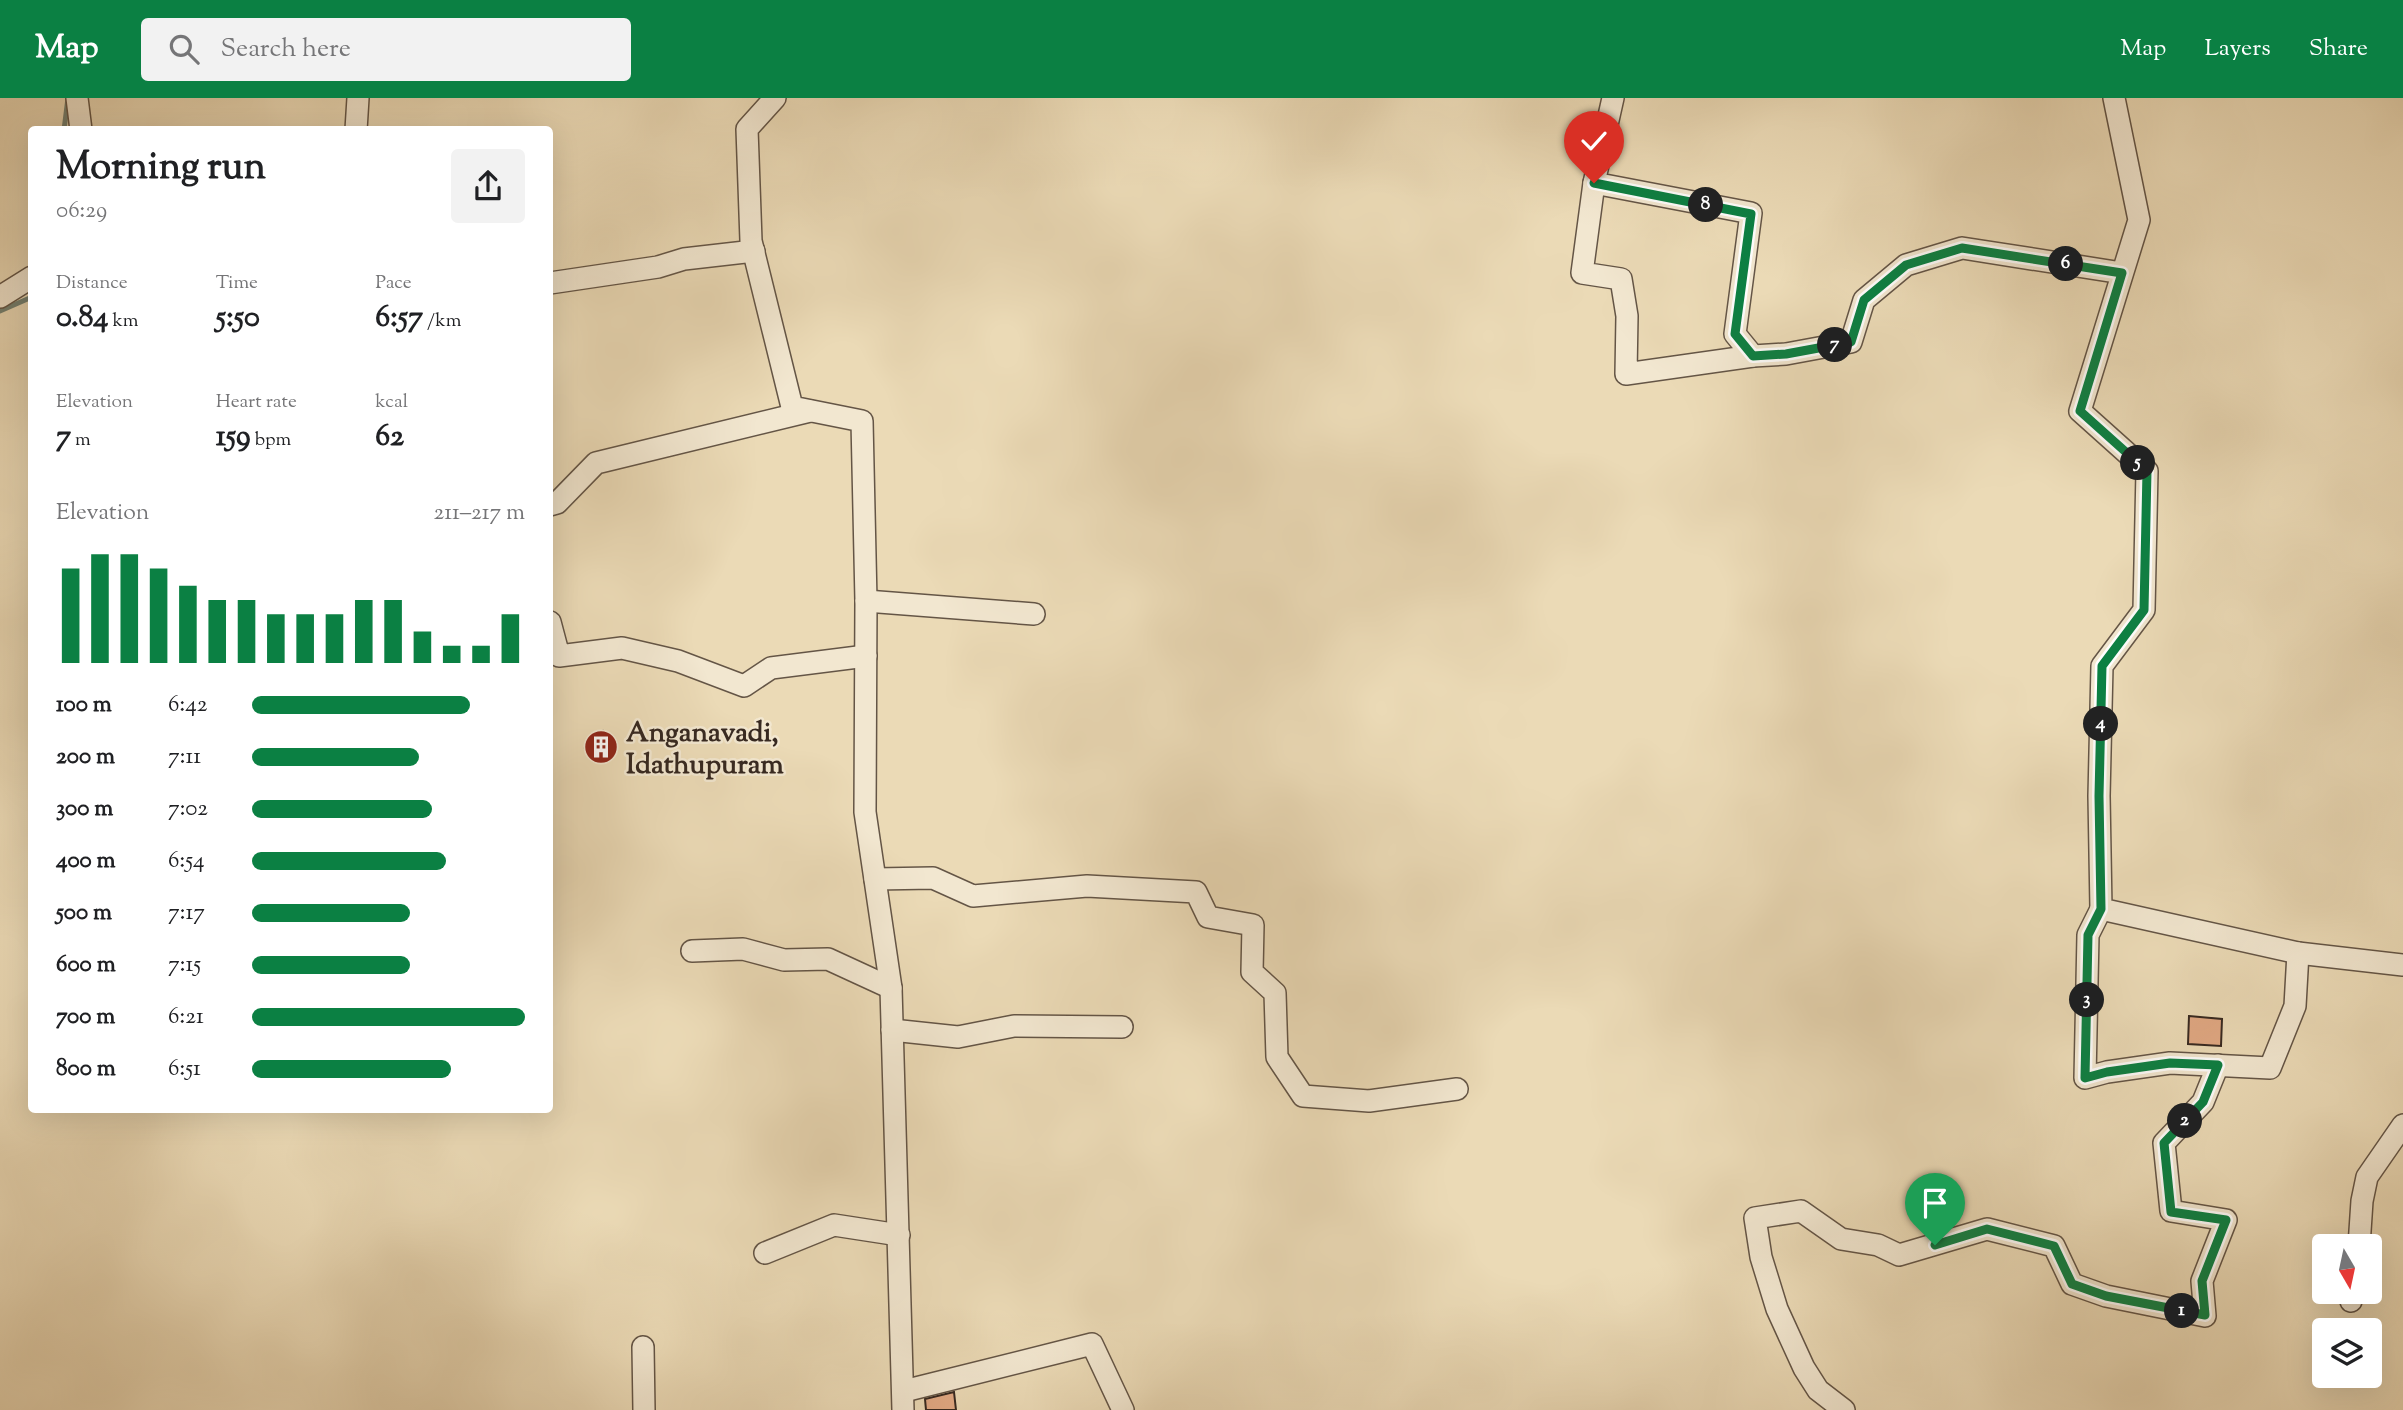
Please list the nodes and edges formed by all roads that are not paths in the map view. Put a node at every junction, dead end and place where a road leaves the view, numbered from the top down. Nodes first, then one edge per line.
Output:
1 (77, 98) edge
2 (358, 98) edge
3 (775, 98) edge
4 (1613, 98) edge
5 (2114, 98) edge
6 (80, 126) edge
7 (356, 126) edge
8 (1594, 183) junction
9 (754, 251) junction
10 (2122, 273) junction
11 (28, 280) edge
12 (553, 283) edge
13 (0, 297) edge
14 (1753, 356) junction
15 (812, 411) junction
16 (553, 504) edge
17 (866, 601) junction
18 (1034, 614) dead end
19 (553, 633) edge
20 (866, 656) junction
21 (875, 879) junction
22 (2101, 909) junction
23 (692, 951) dead end
24 (2298, 953) junction
25 (2403, 965) edge
26 (891, 988) junction
27 (1122, 1027) dead end
28 (892, 1030) junction
29 (2218, 1065) junction
30 (1457, 1089) dead end
31 (2403, 1125) edge
32 (2361, 1234) edge
33 (899, 1235) junction
34 (765, 1253) dead end
35 (643, 1347) dead end
36 (904, 1400) edge
37 (644, 1410) edge
38 (1123, 1410) edge
39 (1844, 1410) edge

1 - 6 street
2 - 7 street
3 - 9 street
4 - 8 street
5 - 10 street
8 - 14 street
8 - 14 street
9 - 12 street
9 - 15 street
10 - 14 street
10 - 22 street
11 - 13 street
15 - 16 street
15 - 17 street
17 - 18 street
17 - 20 street
19 - 20 street
20 - 21 street
21 - 26 street
21 - 30 street
22 - 24 street
22 - 29 street
23 - 26 street
24 - 25 street
24 - 29 street
26 - 28 street
27 - 28 street
28 - 33 street
29 - 39 street
31 - 32 street
33 - 34 street
33 - 36 street
35 - 37 street
36 - 38 street

